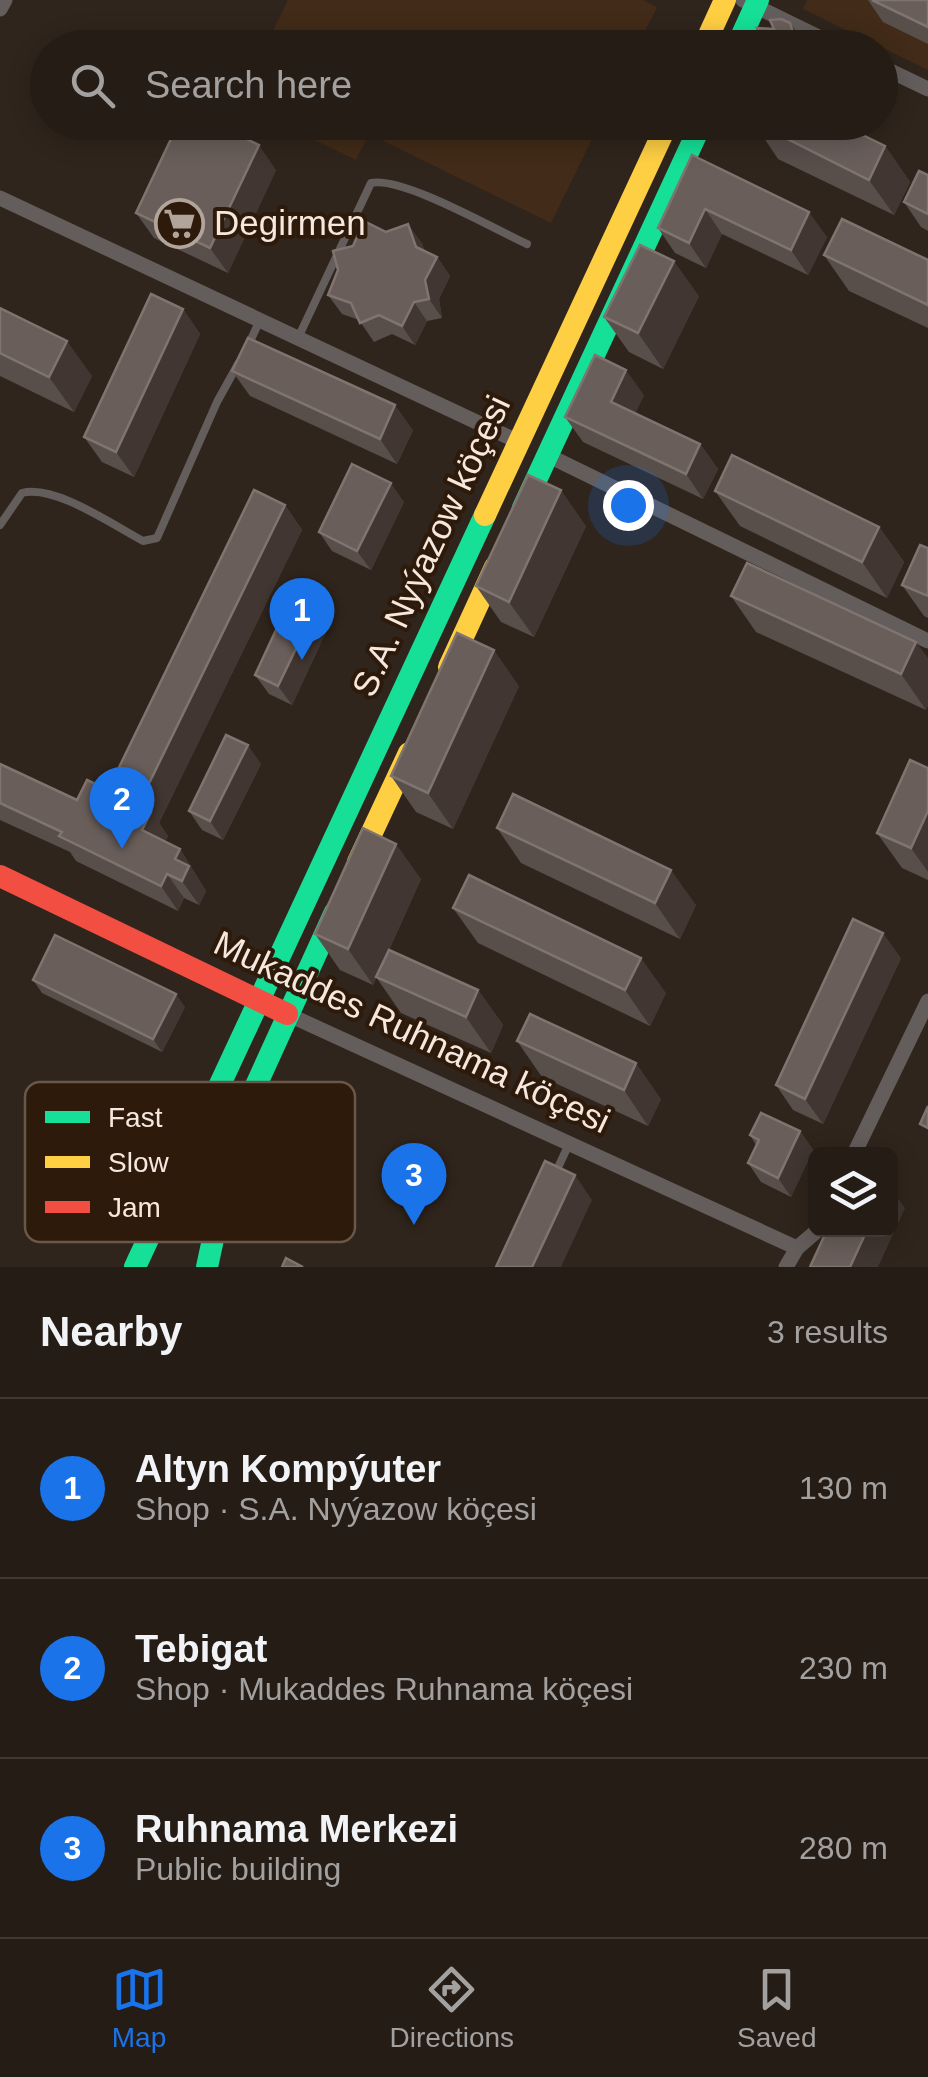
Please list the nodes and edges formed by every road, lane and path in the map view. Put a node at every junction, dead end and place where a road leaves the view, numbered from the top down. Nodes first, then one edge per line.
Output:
1 (4, 0) edge
2 (726, 0) edge
3 (752, 2) edge
4 (0, 10) edge
5 (712, 30) edge
6 (742, 30) edge
7 (806, 30) edge
8 (898, 75) edge
9 (928, 90) edge
10 (660, 140) edge
11 (694, 140) edge
12 (0, 198) edge
13 (527, 244) dead end
14 (260, 320) junction
15 (298, 338) junction
16 (519, 442) junction
17 (547, 455) junction
18 (0, 525) edge
19 (928, 641) edge
20 (439, 688) edge
21 (422, 724) edge
22 (0, 876) edge
23 (258, 1000) junction
24 (928, 1000) edge
25 (287, 1014) junction
26 (220, 1082) edge
27 (259, 1082) edge
28 (570, 1144) junction
29 (857, 1147) edge
30 (553, 1179) edge
31 (810, 1237) edge
32 (147, 1242) edge
33 (212, 1242) edge
34 (797, 1248) junction
35 (135, 1267) edge
36 (207, 1267) edge
37 (786, 1267) edge

1 - 4 street
2 - 5 main road
3 - 6 main road
3 - 7 street
8 - 9 street
10 - 16 main road, S.A. Nyýazow köçesi
11 - 17 main road, S.A. Nyýazow köçesi
12 - 14 street
13 - 15 lane
14 - 15 street
14 - 18 lane
15 - 16 street
16 - 23 main road, S.A. Nyýazow köçesi
17 - 19 street
17 - 20 main road, S.A. Nyýazow köçesi
21 - 25 main road, S.A. Nyýazow köçesi
22 - 23 main road, Mukaddes Ruhnama köçesi
23 - 25 main road, Mukaddes Ruhnama köçesi
23 - 26 main road, S.A. Nyýazow köçesi
24 - 29 street
25 - 27 main road, S.A. Nyýazow köçesi
25 - 28 street, Mukaddes Ruhnama köçesi
28 - 30 lane
28 - 34 street, Mukaddes Ruhnama köçesi
31 - 34 street
32 - 35 main road, S.A. Nyýazow köçesi
33 - 36 main road, S.A. Nyýazow köçesi
34 - 37 street

